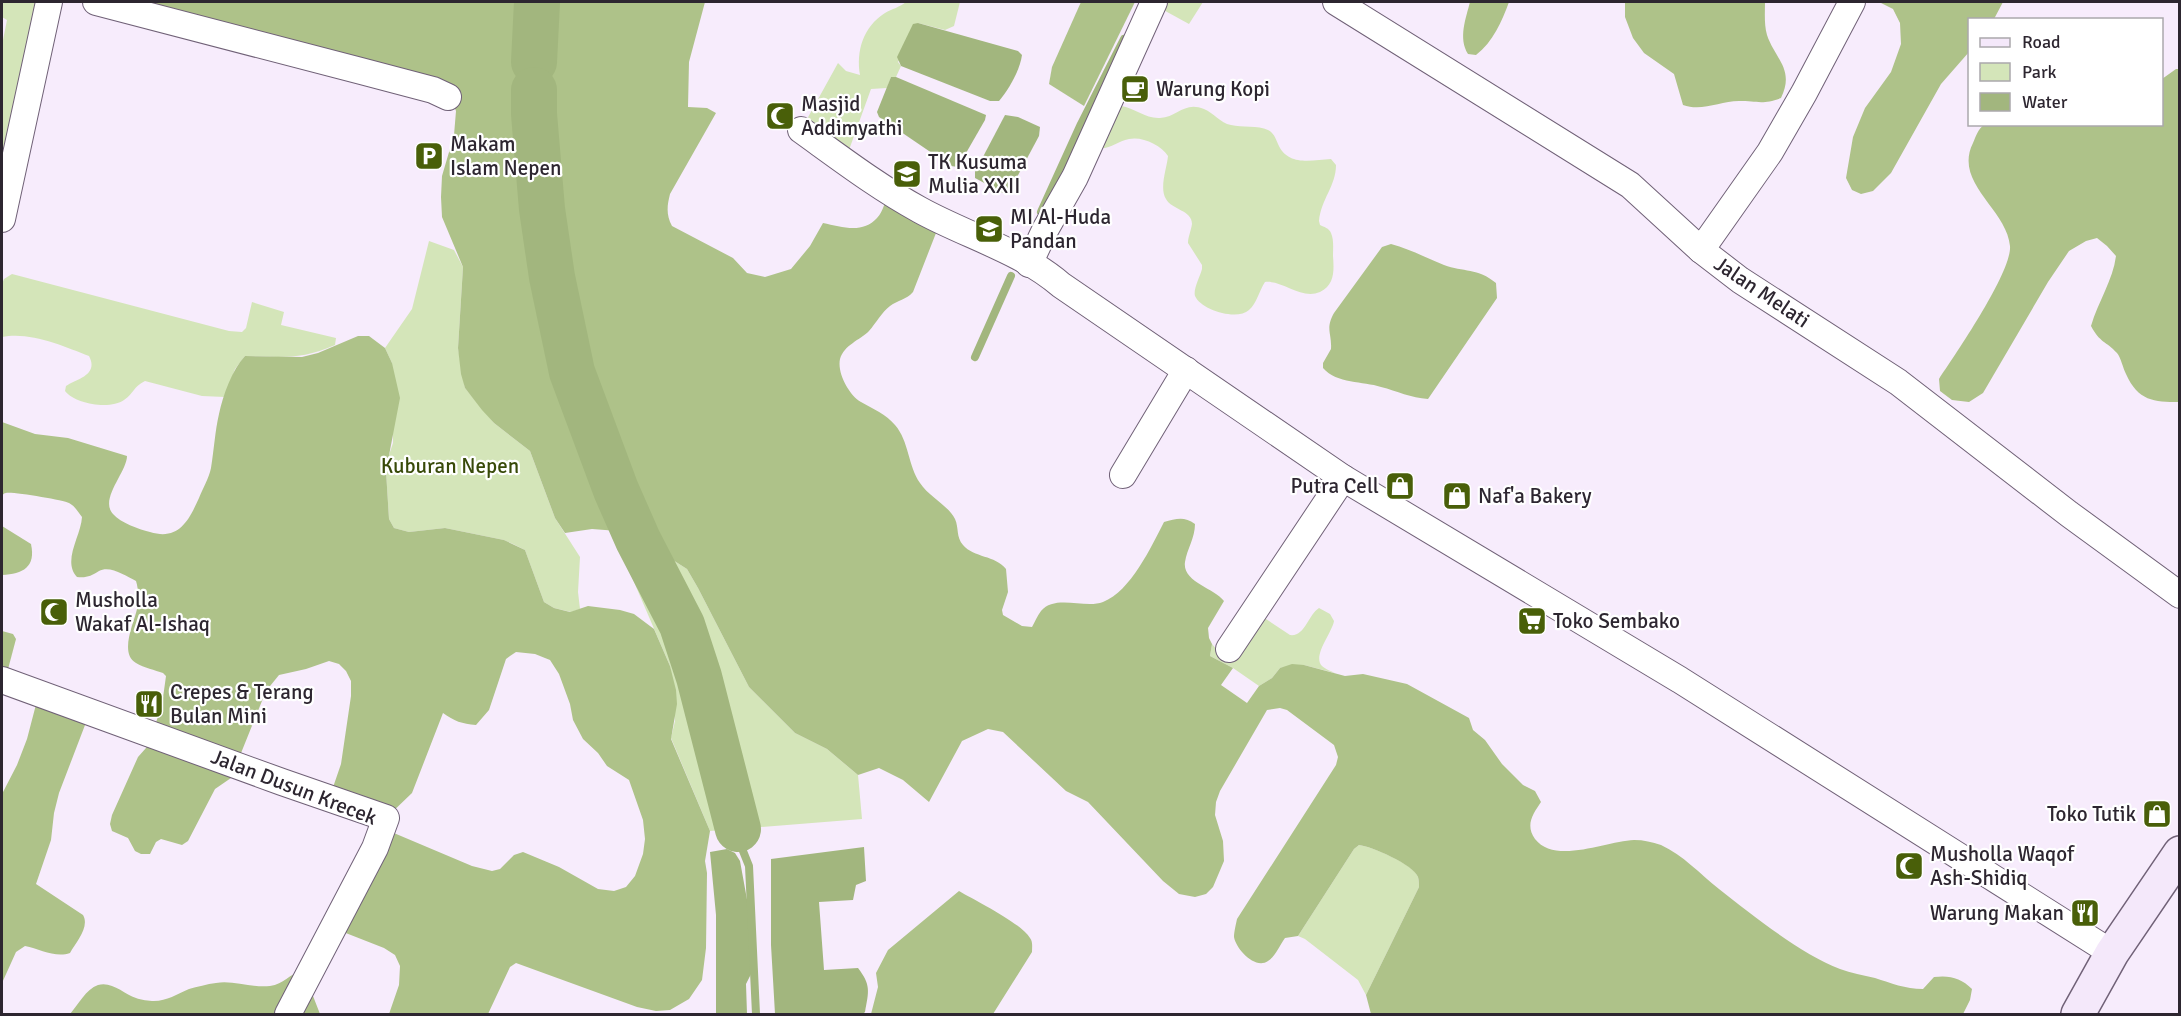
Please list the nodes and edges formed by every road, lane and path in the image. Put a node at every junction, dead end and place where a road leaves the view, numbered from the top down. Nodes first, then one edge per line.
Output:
1 (49, 2) edge
2 (96, 2) edge
3 (1154, 2) edge
4 (1336, 2) edge
5 (1852, 2) edge
6 (448, 97) dead end
7 (801, 130) dead end
8 (2, 219) edge
9 (1701, 250) junction
10 (1029, 264) junction
11 (1186, 370) junction
12 (1123, 475) dead end
13 (1342, 478) junction
14 (2180, 595) edge
15 (1229, 649) dead end
16 (2, 680) edge
17 (2180, 854) edge
18 (2112, 953) junction
19 (288, 1014) edge
20 (2078, 1014) edge

1 - 8 street
2 - 6 street
3 - 10 street
4 - 9 street, Jalan Melati
5 - 9 street
7 - 10 street
9 - 14 street, Jalan Melati
10 - 11 street
11 - 12 street
11 - 13 street
13 - 15 street
13 - 18 street
16 - 19 street, Jalan Dusun Krecek
17 - 18 street
18 - 20 street

